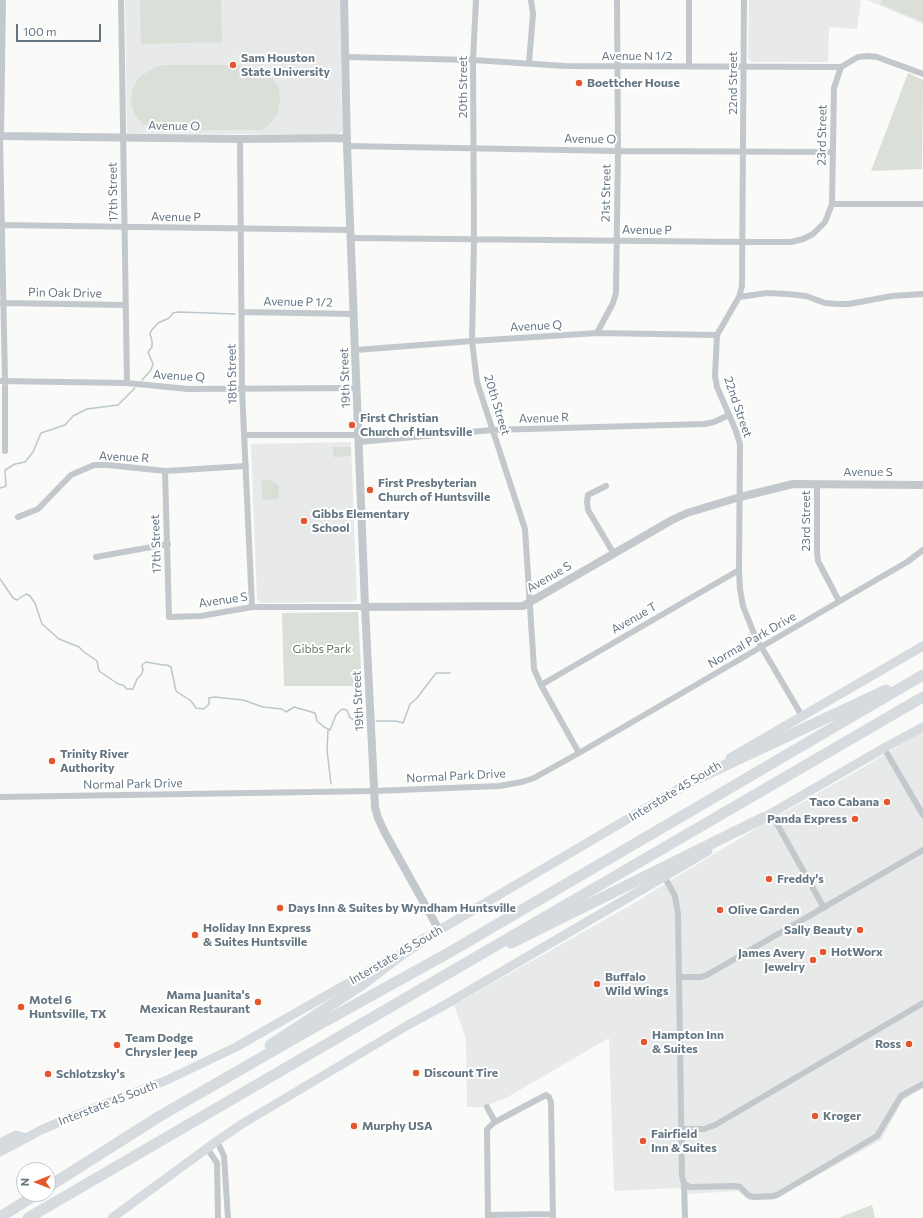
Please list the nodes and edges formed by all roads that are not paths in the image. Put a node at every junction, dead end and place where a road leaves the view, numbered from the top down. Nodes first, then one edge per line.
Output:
1 (2, 0) edge
2 (121, 0) edge
3 (344, 0) edge
4 (476, 0) edge
5 (531, 0) edge
6 (616, 0) edge
7 (689, 0) edge
8 (744, 0) edge
9 (345, 57) junction
10 (473, 60) junction
11 (530, 63) junction
12 (689, 66) junction
13 (744, 66) junction
14 (618, 67) junction
15 (841, 67) junction
16 (923, 74) edge
17 (0, 136) edge
18 (122, 137) junction
19 (240, 139) junction
20 (347, 142) junction
21 (474, 149) junction
22 (618, 151) junction
23 (743, 152) junction
24 (833, 152) junction
25 (832, 204) junction
26 (923, 204) edge
27 (1, 226) edge
28 (124, 227) junction
29 (241, 229) junction
30 (351, 234) junction
31 (474, 239) junction
32 (616, 240) junction
33 (742, 242) junction
34 (923, 294) edge
35 (739, 297) junction
36 (2, 303) edge
37 (126, 305) junction
38 (242, 312) junction
39 (354, 314) junction
40 (597, 333) junction
41 (717, 335) junction
42 (472, 341) junction
43 (356, 350) junction
44 (3, 381) edge
45 (127, 383) junction
46 (242, 388) junction
47 (357, 388) junction
48 (729, 415) junction
49 (492, 430) junction
50 (245, 435) junction
51 (359, 438) junction
52 (6, 451) dead end
53 (246, 466) junction
54 (165, 471) junction
55 (817, 484) junction
56 (923, 484) edge
57 (606, 486) dead end
58 (740, 497) junction
59 (18, 517) dead end
60 (168, 544) junction
61 (923, 550) edge
62 (614, 554) junction
63 (96, 557) dead end
64 (739, 570) junction
65 (529, 602) junction
66 (839, 602) junction
67 (365, 607) junction
68 (252, 608) junction
69 (169, 617) joint
70 (923, 646) edge
71 (762, 647) junction
72 (923, 672) edge
73 (923, 675) edge
74 (541, 685) junction
75 (923, 697) edge
76 (802, 716) junction
77 (923, 727) edge
78 (884, 748) junction
79 (579, 753) junction
80 (694, 780) junction
81 (374, 791) junction
82 (0, 797) edge
83 (923, 815) edge
84 (767, 816) junction
85 (923, 850) edge
86 (664, 876) junction
87 (824, 908) junction
88 (440, 930) junction
89 (424, 938) junction
90 (454, 969) junction
91 (679, 977) junction
92 (923, 1003) edge
93 (923, 1084) edge
94 (487, 1107) dead end
95 (160, 1116) junction
96 (495, 1122) junction
97 (681, 1129) junction
98 (27, 1138) junction
99 (217, 1141) junction
100 (0, 1143) edge
101 (208, 1148) junction
102 (0, 1152) edge
103 (56, 1182) edge
104 (684, 1184) junction
105 (23, 1202) edge
106 (488, 1216) edge
107 (553, 1216) edge
108 (0, 1217) edge
109 (28, 1218) edge
110 (112, 1218) edge
111 (218, 1218) edge
112 (228, 1218) edge
113 (685, 1218) edge

1 - 17 street
2 - 18 street, 17th Street
3 - 9 street, 19th Street
4 - 10 street, 20th Street
5 - 11 street
6 - 14 street, 21st Street
7 - 12 street
8 - 13 street, 22nd Street
9 - 10 street, Avenue N 1/2
9 - 20 street, 19th Street
10 - 11 street, Avenue N 1/2
10 - 21 street, 20th Street
11 - 14 street, Avenue N 1/2
12 - 13 street, Avenue N 1/2
12 - 14 street, Avenue N 1/2
13 - 15 street, Avenue N 1/2
13 - 23 street, 22nd Street
14 - 22 street, 21st Street
15 - 16 street
15 - 24 street, 23rd Street
17 - 18 street, Avenue O
17 - 27 street
18 - 19 street, Avenue O
18 - 28 street, 17th Street
19 - 20 street, Avenue O
19 - 29 street, 18th Street
20 - 21 street, Avenue O
20 - 30 street, 19th Street
21 - 22 street, Avenue O
21 - 31 street, 20th Street
22 - 23 street, Avenue O
22 - 32 street, 21st Street
23 - 24 street, Avenue O
23 - 33 street, 22nd Street
24 - 25 street, 23rd Street
25 - 26 street
25 - 33 street, Avenue P
27 - 28 street, Avenue P
27 - 36 street
28 - 29 street, Avenue P
28 - 37 street, 17th Street
29 - 30 street, Avenue P
29 - 38 street, 18th Street
30 - 31 street, Avenue P
30 - 39 street, 19th Street
31 - 32 street, Avenue P
31 - 42 street, 20th Street
32 - 33 street, Avenue P
32 - 40 street, 21st Street
33 - 35 street, 22nd Street
34 - 35 street
35 - 41 street, 22nd Street
36 - 37 street, Pin Oak Drive
36 - 44 street
37 - 45 street, 17th Street
38 - 39 street, Avenue P 1/2
38 - 46 street, 18th Street
39 - 43 street, 19th Street
40 - 41 street, Avenue Q
40 - 42 street, Avenue Q
41 - 48 street, 22nd Street
42 - 43 street, Avenue Q
42 - 49 street, 20th Street
43 - 47 street, 19th Street
44 - 45 street, Avenue Q
44 - 52 street
45 - 46 street, Avenue Q
46 - 47 street, Avenue Q
46 - 50 street, 18th Street
47 - 51 street, 19th Street
48 - 49 street, Avenue R
48 - 58 street, 22nd Street
49 - 51 street, Avenue R
49 - 65 street, 20th Street
50 - 51 street, Avenue R
50 - 53 street, 18th Street
51 - 67 street, 19th Street
53 - 54 street, Avenue R
53 - 68 street, 18th Street
54 - 59 street, Avenue R
54 - 60 street, 17th Street
55 - 56 street, Avenue S
55 - 58 street, Avenue S
55 - 66 street, 23rd Street
57 - 62 street
58 - 62 street, Avenue S
58 - 64 street, 22nd Street
60 - 63 street
60 - 69 street, 17th Street
61 - 66 street, Normal Park Drive
62 - 65 street, Avenue S
64 - 71 street, 22nd Street
64 - 74 street, Avenue T
65 - 67 street, Avenue S
65 - 74 street, 20th Street
66 - 71 street, Normal Park Drive
67 - 68 street, Avenue S
67 - 81 street, 19th Street
68 - 69 street, Avenue S
70 - 76 main road, Interstate 45 South
71 - 76 street, 22nd Street
71 - 79 street, Normal Park Drive
72 - 80 highway
73 - 95 highway
74 - 79 street, 20th Street
75 - 90 highway
76 - 80 main road, Interstate 45 South
77 - 78 main road
78 - 83 street
78 - 84 main road
79 - 81 street, Normal Park Drive
80 - 88 main road, Interstate 45 South
81 - 82 street, Normal Park Drive
81 - 88 street, 19th Street
84 - 86 main road
84 - 87 street
84 - 90 highway
85 - 87 street
86 - 91 street
86 - 99 main road
87 - 91 street
88 - 89 main road, Interstate 45 South
89 - 95 highway
89 - 98 main road, Interstate 45 South
90 - 109 highway
91 - 97 street
92 - 97 street
93 - 104 street
94 - 96 street
95 - 103 highway
96 - 106 street
96 - 107 street
97 - 104 street
98 - 100 main road
98 - 102 main road, Interstate 45 South
99 - 101 main road
99 - 112 street
101 - 110 main road
101 - 111 street
104 - 113 street
105 - 108 highway
106 - 107 street

